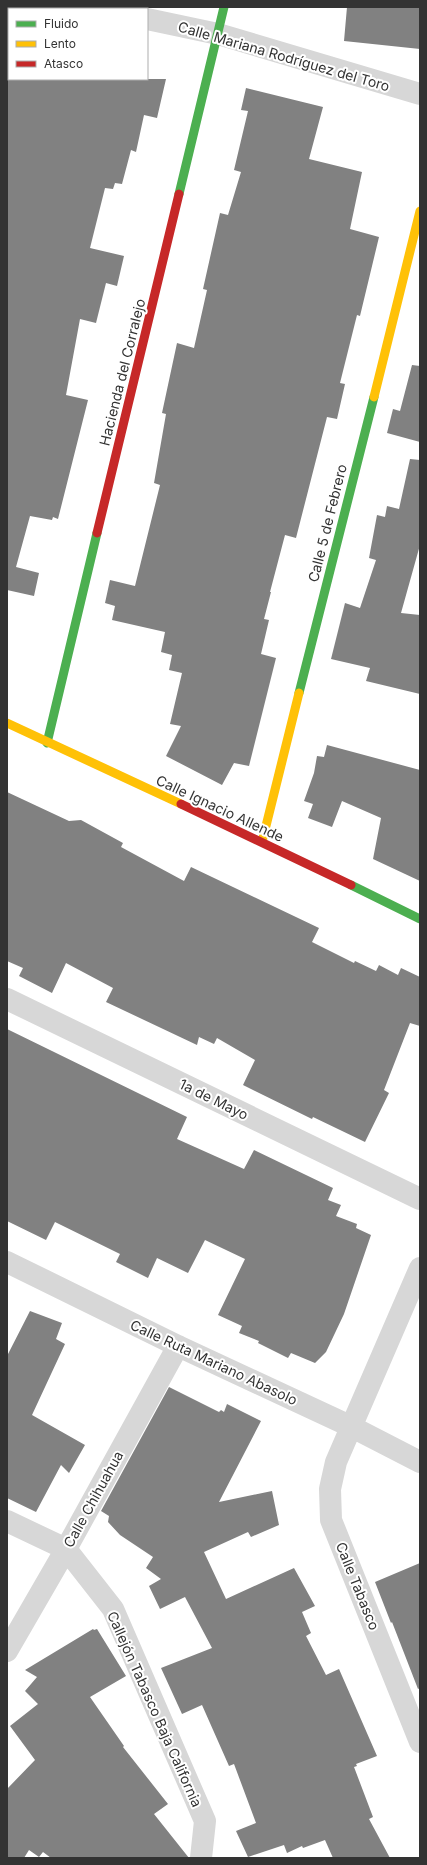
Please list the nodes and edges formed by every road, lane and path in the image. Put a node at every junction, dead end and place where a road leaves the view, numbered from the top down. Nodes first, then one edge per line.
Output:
1 (224, 7) edge
2 (148, 19) edge
3 (218, 34) junction
4 (420, 94) edge
5 (420, 211) edge
6 (7, 723) edge
7 (47, 743) junction
8 (262, 842) junction
9 (420, 918) edge
10 (7, 999) edge
11 (420, 1199) edge
12 (7, 1262) edge
13 (420, 1268) edge
14 (178, 1346) junction
15 (352, 1427) junction
16 (420, 1462) edge
17 (7, 1521) edge
18 (66, 1549) junction
19 (7, 1651) edge
20 (420, 1742) edge
21 (201, 1858) edge

1 - 3 street, Hacienda del Corralejo
2 - 3 street, Calle Mariana Rodríguez del Toro
3 - 4 street, Calle Mariana Rodríguez del Toro
3 - 7 street, Hacienda del Corralejo
5 - 8 street, Calle 5 de Febrero
6 - 7 street, Calle Ignacio Allende
7 - 8 street, Calle Ignacio Allende
8 - 9 street, Calle Ignacio Allende
10 - 11 street, 1a de Mayo
12 - 14 street, Calle Ruta Mariano Abasolo
13 - 15 street, Calle Tabasco
14 - 15 street, Calle Ruta Mariano Abasolo
14 - 18 street, Calle Chihuahua
15 - 16 street, Calle Ruta Mariano Abasolo
15 - 20 street, Calle Tabasco
17 - 18 street
18 - 19 street, Calle Chihuahua
18 - 21 street, Callejón Tabasco Baja California

